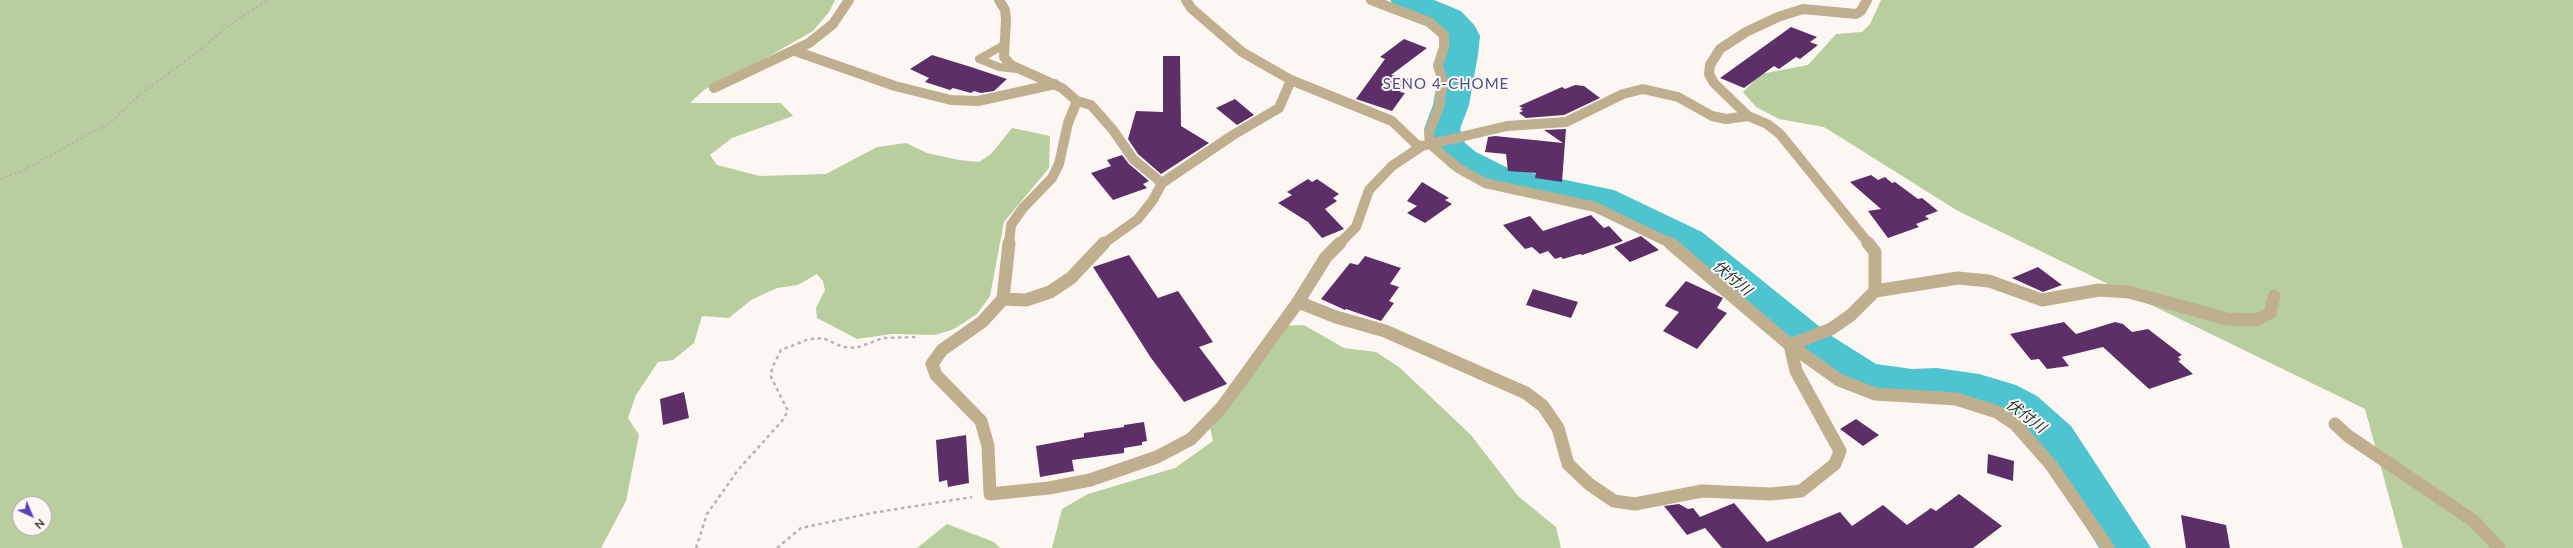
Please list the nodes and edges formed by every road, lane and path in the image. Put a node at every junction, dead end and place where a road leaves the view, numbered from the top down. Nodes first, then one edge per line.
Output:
1 (268, 0) edge
2 (849, 0) edge
3 (999, 0) edge
4 (1186, 0) edge
5 (1371, 0) edge
6 (1867, 0) edge
7 (1004, 45) junction
8 (795, 51) junction
9 (1020, 69) junction
10 (1292, 80) junction
11 (1055, 84) junction
12 (714, 88) dead end
13 (1077, 101) junction
14 (1748, 116) junction
15 (1431, 144) junction
16 (0, 179) edge
17 (1162, 183) junction
18 (1875, 291) junction
19 (2274, 296) dead end
20 (1003, 298) junction
21 (1298, 302) junction
22 (918, 337) dead end
23 (1795, 343) junction
24 (2335, 424) dead end
25 (990, 494) junction
26 (696, 548) edge
27 (777, 548) edge
28 (2108, 548) edge
29 (2499, 548) edge

1 - 16 path
2 - 8 street
3 - 7 street
4 - 10 street
5 - 15 street
6 - 14 street
7 - 9 street
7 - 9 lane
8 - 11 street
8 - 12 street
9 - 11 street
10 - 15 street
10 - 17 street
11 - 13 street
13 - 17 street
13 - 20 street
14 - 15 street
14 - 18 street
15 - 21 street
15 - 23 street
17 - 20 street
18 - 19 street
18 - 23 street
20 - 25 street
21 - 23 street
21 - 25 street
22 - 26 path
23 - 28 street
24 - 29 street
25 - 27 path

